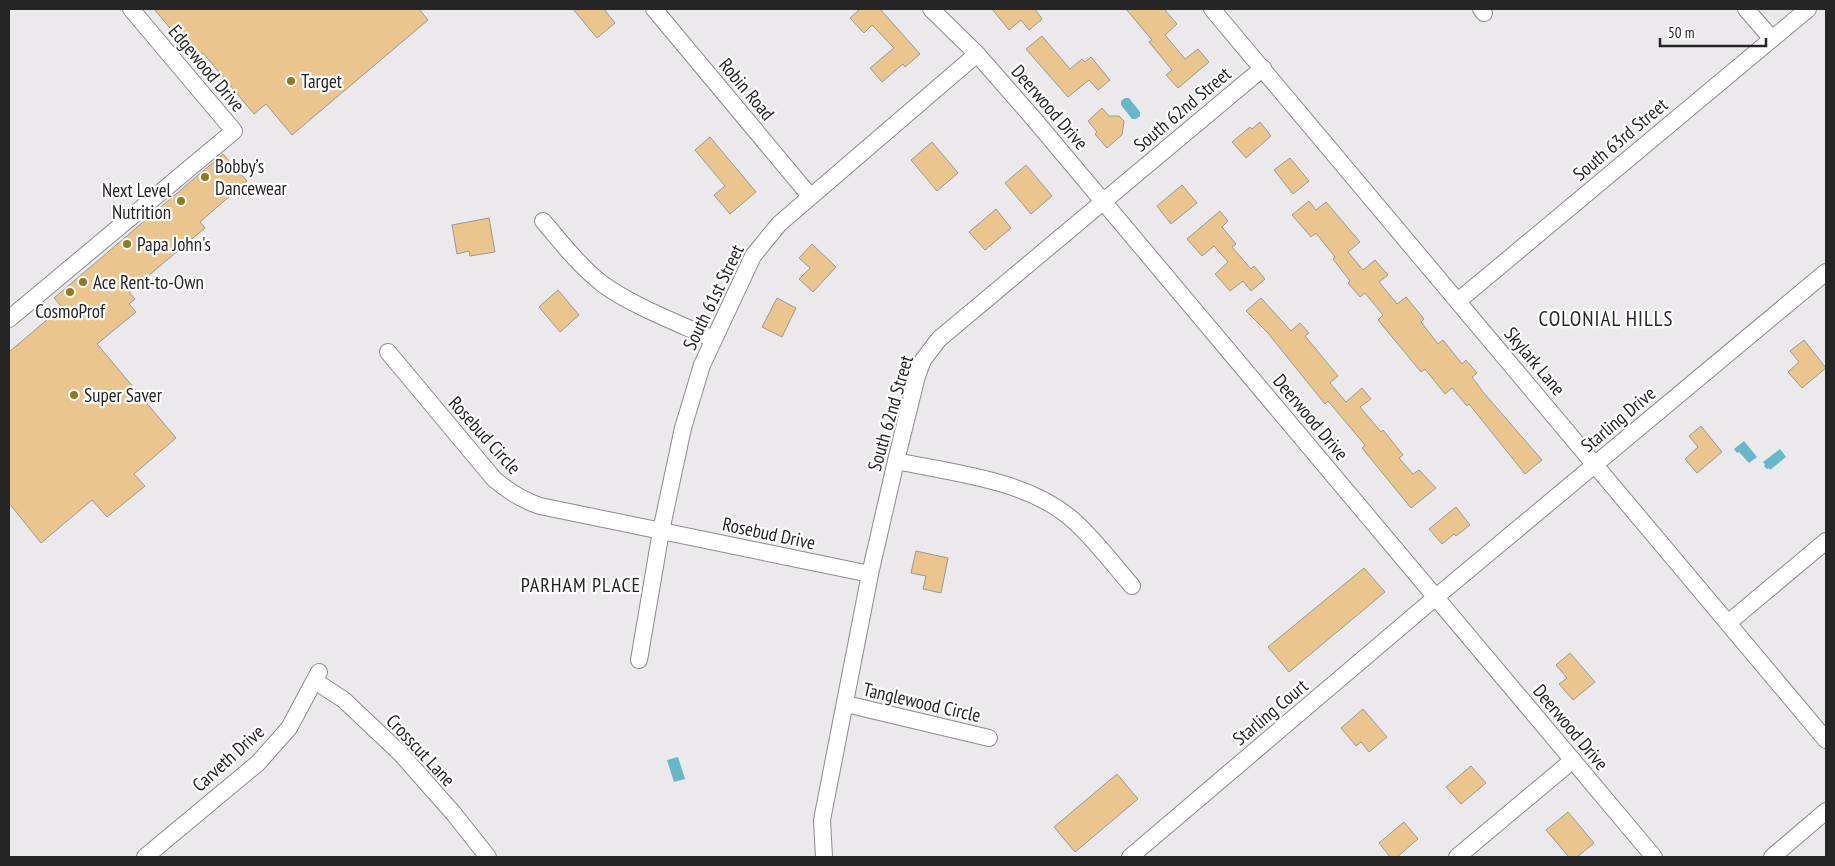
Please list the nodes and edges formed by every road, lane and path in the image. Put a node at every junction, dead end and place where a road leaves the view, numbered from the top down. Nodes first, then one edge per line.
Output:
1 (131, 9) edge
2 (654, 9) edge
3 (931, 9) edge
4 (1212, 9) edge
5 (1746, 9) edge
6 (1808, 9) edge
7 (1772, 39) junction
8 (978, 54) junction
9 (1263, 68) junction
10 (810, 196) junction
11 (1103, 201) junction
12 (543, 221) dead end
13 (1826, 272) edge
14 (1458, 301) junction
15 (9, 319) edge
16 (713, 339) junction
17 (388, 352) dead end
18 (896, 461) junction
19 (1595, 465) junction
20 (661, 531) junction
21 (1826, 541) edge
22 (870, 574) junction
23 (1132, 586) dead end
24 (1436, 597) junction
25 (1728, 623) junction
26 (639, 660) dead end
27 (317, 677) joint
28 (846, 704) junction
29 (989, 738) dead end
30 (1826, 740) edge
31 (1573, 760) junction
32 (1826, 811) edge
33 (145, 857) edge
34 (488, 857) edge
35 (824, 857) edge
36 (1130, 857) edge
37 (1457, 857) edge
38 (1654, 857) edge
39 (1772, 857) edge

1 - 15 street, Edgewood Drive
2 - 10 street, Robin Road
3 - 8 street, Deerwood Drive
4 - 9 street, Skylark Lane
5 - 7 street
6 - 7 street, South 63rd Street
7 - 14 street, South 63rd Street
8 - 10 street, South 61st Street
8 - 11 street, Deerwood Drive
9 - 11 street, South 62nd Street
9 - 14 street, Skylark Lane
10 - 16 street, South 61st Street
11 - 18 street, South 62nd Street
11 - 24 street, Deerwood Drive
12 - 16 street
13 - 19 street, Starling Drive
14 - 19 street, Skylark Lane
16 - 20 street, South 61st Street
17 - 20 street, Rosebud Circle
18 - 22 street, South 62nd Street
18 - 23 street
19 - 24 street, Starling Drive
19 - 25 street, Skylark Lane
20 - 22 street, Rosebud Drive
20 - 26 street, South 61st Street
21 - 25 street
22 - 28 street, South 62nd Street
24 - 31 street, Deerwood Drive
24 - 36 street, Starling Court
25 - 30 street, Skylark Lane
27 - 33 street, Carveth Drive
27 - 34 street, Crosscut Lane
28 - 29 street, Tanglewood Circle
28 - 35 street, South 62nd Street
31 - 37 street
31 - 38 street, Deerwood Drive
32 - 39 street

